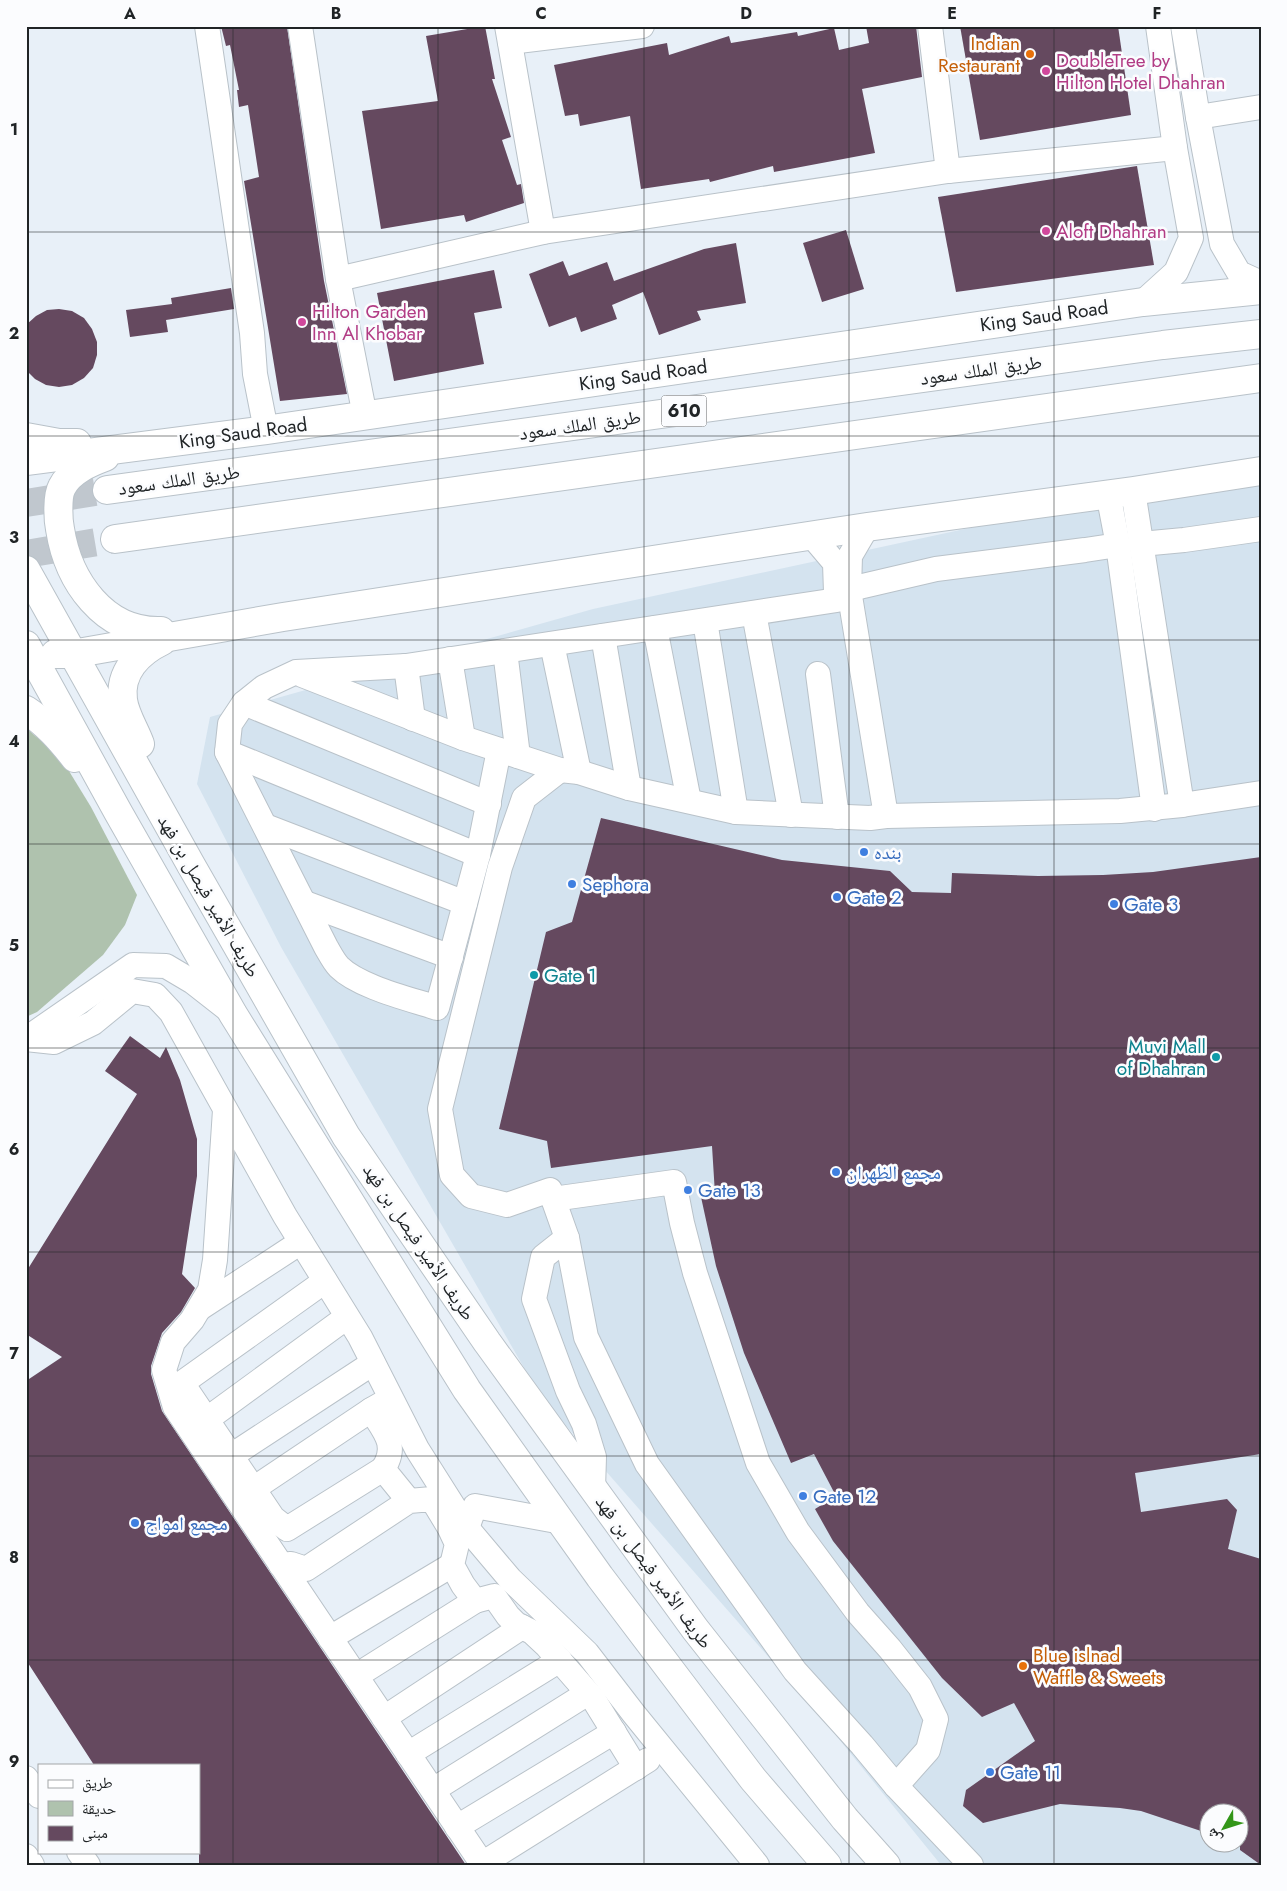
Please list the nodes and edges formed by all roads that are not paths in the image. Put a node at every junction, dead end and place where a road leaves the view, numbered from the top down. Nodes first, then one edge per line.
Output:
1 (207, 26) edge
2 (300, 26) edge
3 (642, 26) edge
4 (930, 26) edge
5 (1158, 26) edge
6 (1183, 26) edge
7 (508, 34) edge
8 (1261, 106) edge
9 (1198, 117) junction
10 (1175, 148) junction
11 (948, 171) junction
12 (543, 232) junction
13 (338, 279) junction
14 (1261, 283) edge
15 (1261, 290) edge
16 (1143, 302) junction
17 (1261, 334) edge
18 (1261, 378) edge
19 (365, 416) junction
20 (266, 430) junction
21 (26, 437) edge
22 (178, 442) junction
23 (122, 450) junction
24 (26, 461) edge
25 (1261, 471) edge
26 (107, 490) tunnel mouth
27 (1120, 492) junction
28 (867, 527) junction
29 (1261, 529) edge
30 (813, 537) junction
31 (115, 540) tunnel mouth
32 (1141, 544) junction
33 (1118, 545) junction
34 (26, 570) edge
35 (843, 595) junction
36 (754, 613) junction
37 (705, 620) junction
38 (655, 628) junction
39 (211, 629) junction
40 (174, 635) junction
41 (603, 636) junction
42 (552, 644) junction
43 (505, 651) junction
44 (28, 653) edge
45 (72, 654) junction
46 (450, 660) junction
47 (406, 666) junction
48 (296, 672) junction
49 (818, 674) dead end
50 (244, 703) junction
51 (26, 710) edge
52 (413, 719) junction
53 (463, 738) junction
54 (227, 752) junction
55 (509, 753) junction
56 (569, 771) junction
57 (629, 788) junction
58 (1261, 793) edge
59 (689, 801) junction
60 (489, 804) junction
61 (1182, 805) junction
62 (1154, 809) junction
63 (118, 812) junction
64 (736, 812) junction
65 (791, 815) junction
66 (837, 817) junction
67 (878, 817) junction
68 (265, 826) junction
69 (478, 855) junction
70 (191, 865) junction
71 (305, 903) junction
72 (465, 903) junction
73 (451, 957) junction
74 (437, 1008) junction
75 (464, 1009) junction
76 (233, 1014) junction
77 (26, 1039) edge
78 (225, 1110) junction
79 (554, 1199) junction
80 (567, 1238) junction
81 (301, 1242) junction
82 (325, 1281) junction
83 (199, 1309) junction
84 (347, 1317) junction
85 (373, 1363) junction
86 (382, 1404) junction
87 (206, 1420) junction
88 (231, 1456) junction
89 (383, 1469) junction
90 (254, 1489) junction
91 (593, 1489) junction
92 (409, 1501) junction
93 (562, 1522) junction
94 (467, 1528) junction
95 (281, 1565) junction
96 (452, 1565) junction
97 (475, 1600) junction
98 (522, 1627) junction
99 (330, 1638) junction
100 (560, 1660) junction
101 (356, 1676) junction
102 (588, 1693) junction
103 (384, 1718) junction
104 (614, 1732) junction
105 (664, 1750) junction
106 (408, 1754) junction
107 (636, 1768) junction
108 (26, 1778) edge
109 (896, 1786) junction
110 (433, 1790) junction
111 (38, 1795) edge
112 (458, 1828) junction
113 (80, 1854) edge
114 (26, 1856) edge
115 (482, 1864) edge
116 (32, 1865) edge
117 (88, 1865) edge
118 (756, 1865) edge
119 (827, 1865) edge
120 (886, 1865) edge
121 (971, 1865) edge

1 - 20 street
2 - 13 street
3 - 7 street
4 - 11 street
5 - 10 street
6 - 9 street
7 - 12 street
8 - 9 street
9 - 14 street
10 - 11 street
10 - 16 street
11 - 12 street
12 - 13 street
13 - 19 street
15 - 16 main road, King Saud Road
16 - 19 main road, King Saud Road
17 - 26 main road, طريق الملك سعود / 610
18 - 31 main road
19 - 20 main road, King Saud Road
20 - 22 main road, King Saud Road
21 - 22 main road
22 - 23 main road, King Saud Road
23 - 24 main road, King Saud Road
23 - 39 main road
25 - 27 main road
27 - 28 main road
27 - 32 street
27 - 33 street
28 - 30 main road
28 - 35 street
29 - 32 street
30 - 35 street
30 - 39 main road
32 - 61 street
33 - 35 street
33 - 62 street
34 - 45 main road, طريف الأمير فيصل بن فهد
35 - 36 street
35 - 67 street
36 - 37 street
36 - 65 street
37 - 38 street
37 - 64 street
38 - 41 street
38 - 59 street
39 - 40 main road
40 - 45 main road
40 - 70 main road
41 - 42 street
41 - 57 street
42 - 43 street
42 - 56 street
43 - 46 street
43 - 55 street
44 - 45 main road
44 - 63 main road, طريف الأمير فيصل بن فهد
45 - 70 main road, طريف الأمير فيصل بن فهد
46 - 47 street
46 - 53 street
47 - 48 street
47 - 52 street
48 - 50 street
48 - 52 street
49 - 66 street
50 - 54 street
50 - 60 street
51 - 63 main road
52 - 53 street
53 - 55 street
54 - 68 street
54 - 69 street
55 - 56 street
55 - 60 street
56 - 57 street
56 - 75 street
57 - 59 street
58 - 61 street
59 - 64 street
60 - 69 street
61 - 62 street
62 - 67 street
63 - 76 main road, طريف الأمير فيصل بن فهد
64 - 65 street
65 - 66 street
66 - 67 street
68 - 71 street
68 - 72 street
69 - 72 street
70 - 91 main road, طريف الأمير فيصل بن فهد
71 - 73 street
71 - 74 street
72 - 73 street
73 - 74 street
74 - 75 street
75 - 79 street
76 - 77 street
76 - 93 main road, طريف الأمير فيصل بن فهد
77 - 78 street
78 - 81 street
78 - 83 street
79 - 80 street
79 - 109 street
80 - 91 street
80 - 109 street
81 - 82 street
81 - 83 street
82 - 84 street
82 - 87 street
83 - 95 street
84 - 85 street
84 - 87 street
85 - 86 street
85 - 88 street
86 - 89 street
86 - 90 street
86 - 94 street
87 - 88 street
88 - 90 street
89 - 90 street
89 - 92 street
91 - 120 main road, طريف الأمير فيصل بن فهد
92 - 95 street
92 - 96 street
93 - 94 street
93 - 119 main road, طريف الأمير فيصل بن فهد
94 - 105 street
95 - 99 street
96 - 97 street
96 - 99 street
97 - 98 street
97 - 101 street
98 - 100 street
98 - 103 street
99 - 101 street
100 - 102 street
100 - 106 street
101 - 103 street
102 - 104 street
102 - 110 street
103 - 106 street
104 - 107 street
104 - 112 street
105 - 107 street
105 - 118 street
106 - 110 street
107 - 115 street
108 - 111 street
109 - 121 street
110 - 112 street
112 - 115 street
113 - 117 street
114 - 116 street

